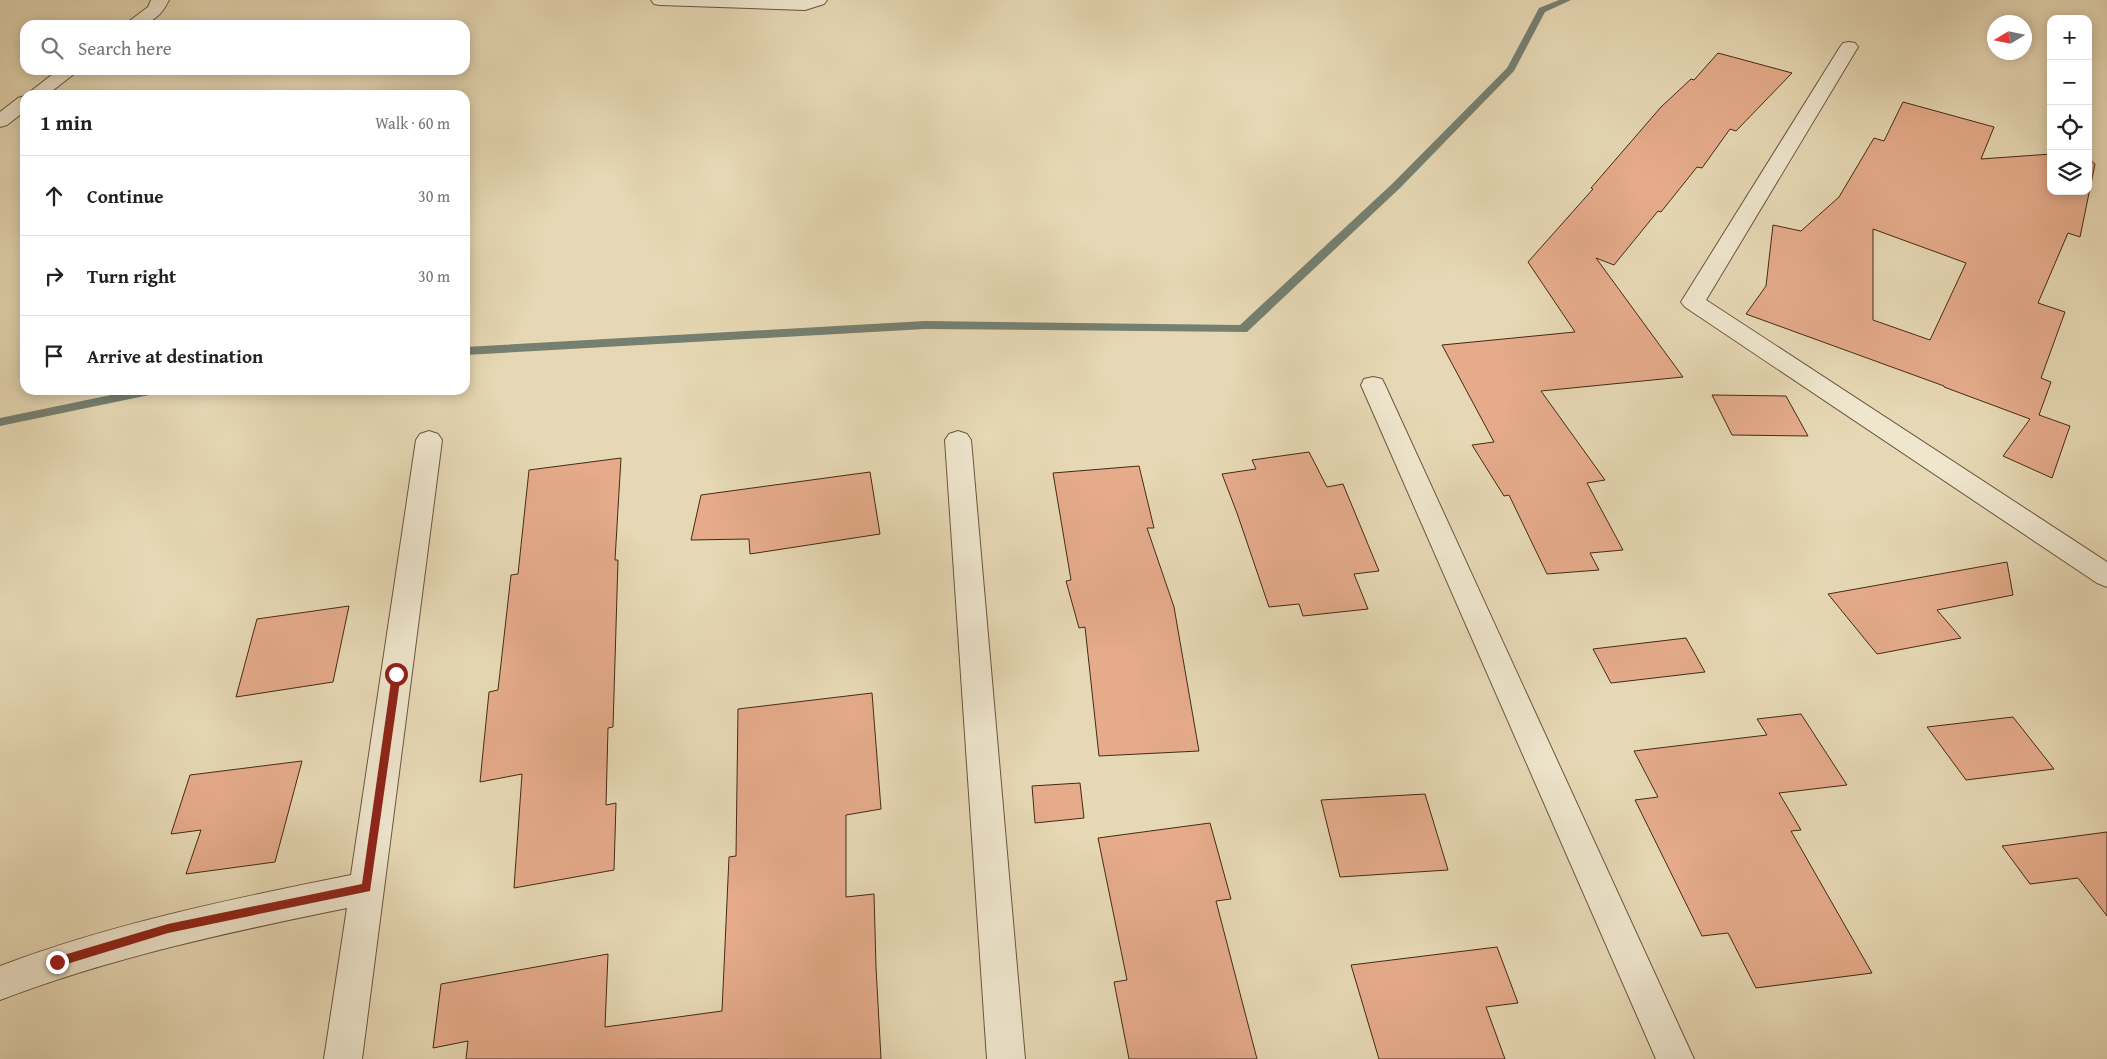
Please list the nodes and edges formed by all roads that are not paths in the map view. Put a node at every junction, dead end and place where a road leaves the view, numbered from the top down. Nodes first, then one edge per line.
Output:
1 (160, 0) edge
2 (660, 0) edge
3 (818, 0) edge
4 (140, 20) edge
5 (1849, 47) dead end
6 (63, 75) edge
7 (42, 90) edge
8 (20, 106) edge
9 (0, 121) edge
10 (1373, 385) dead end
11 (429, 440) dead end
12 (958, 440) dead end
13 (2107, 576) edge
14 (366, 888) junction
15 (0, 983) edge
16 (343, 1059) edge
17 (1006, 1059) edge
18 (1675, 1059) edge

1 - 4 street
2 - 3 street
5 - 13 street
6 - 7 street
8 - 9 street
10 - 18 street
11 - 14 street
12 - 17 street
14 - 15 street
14 - 16 street

